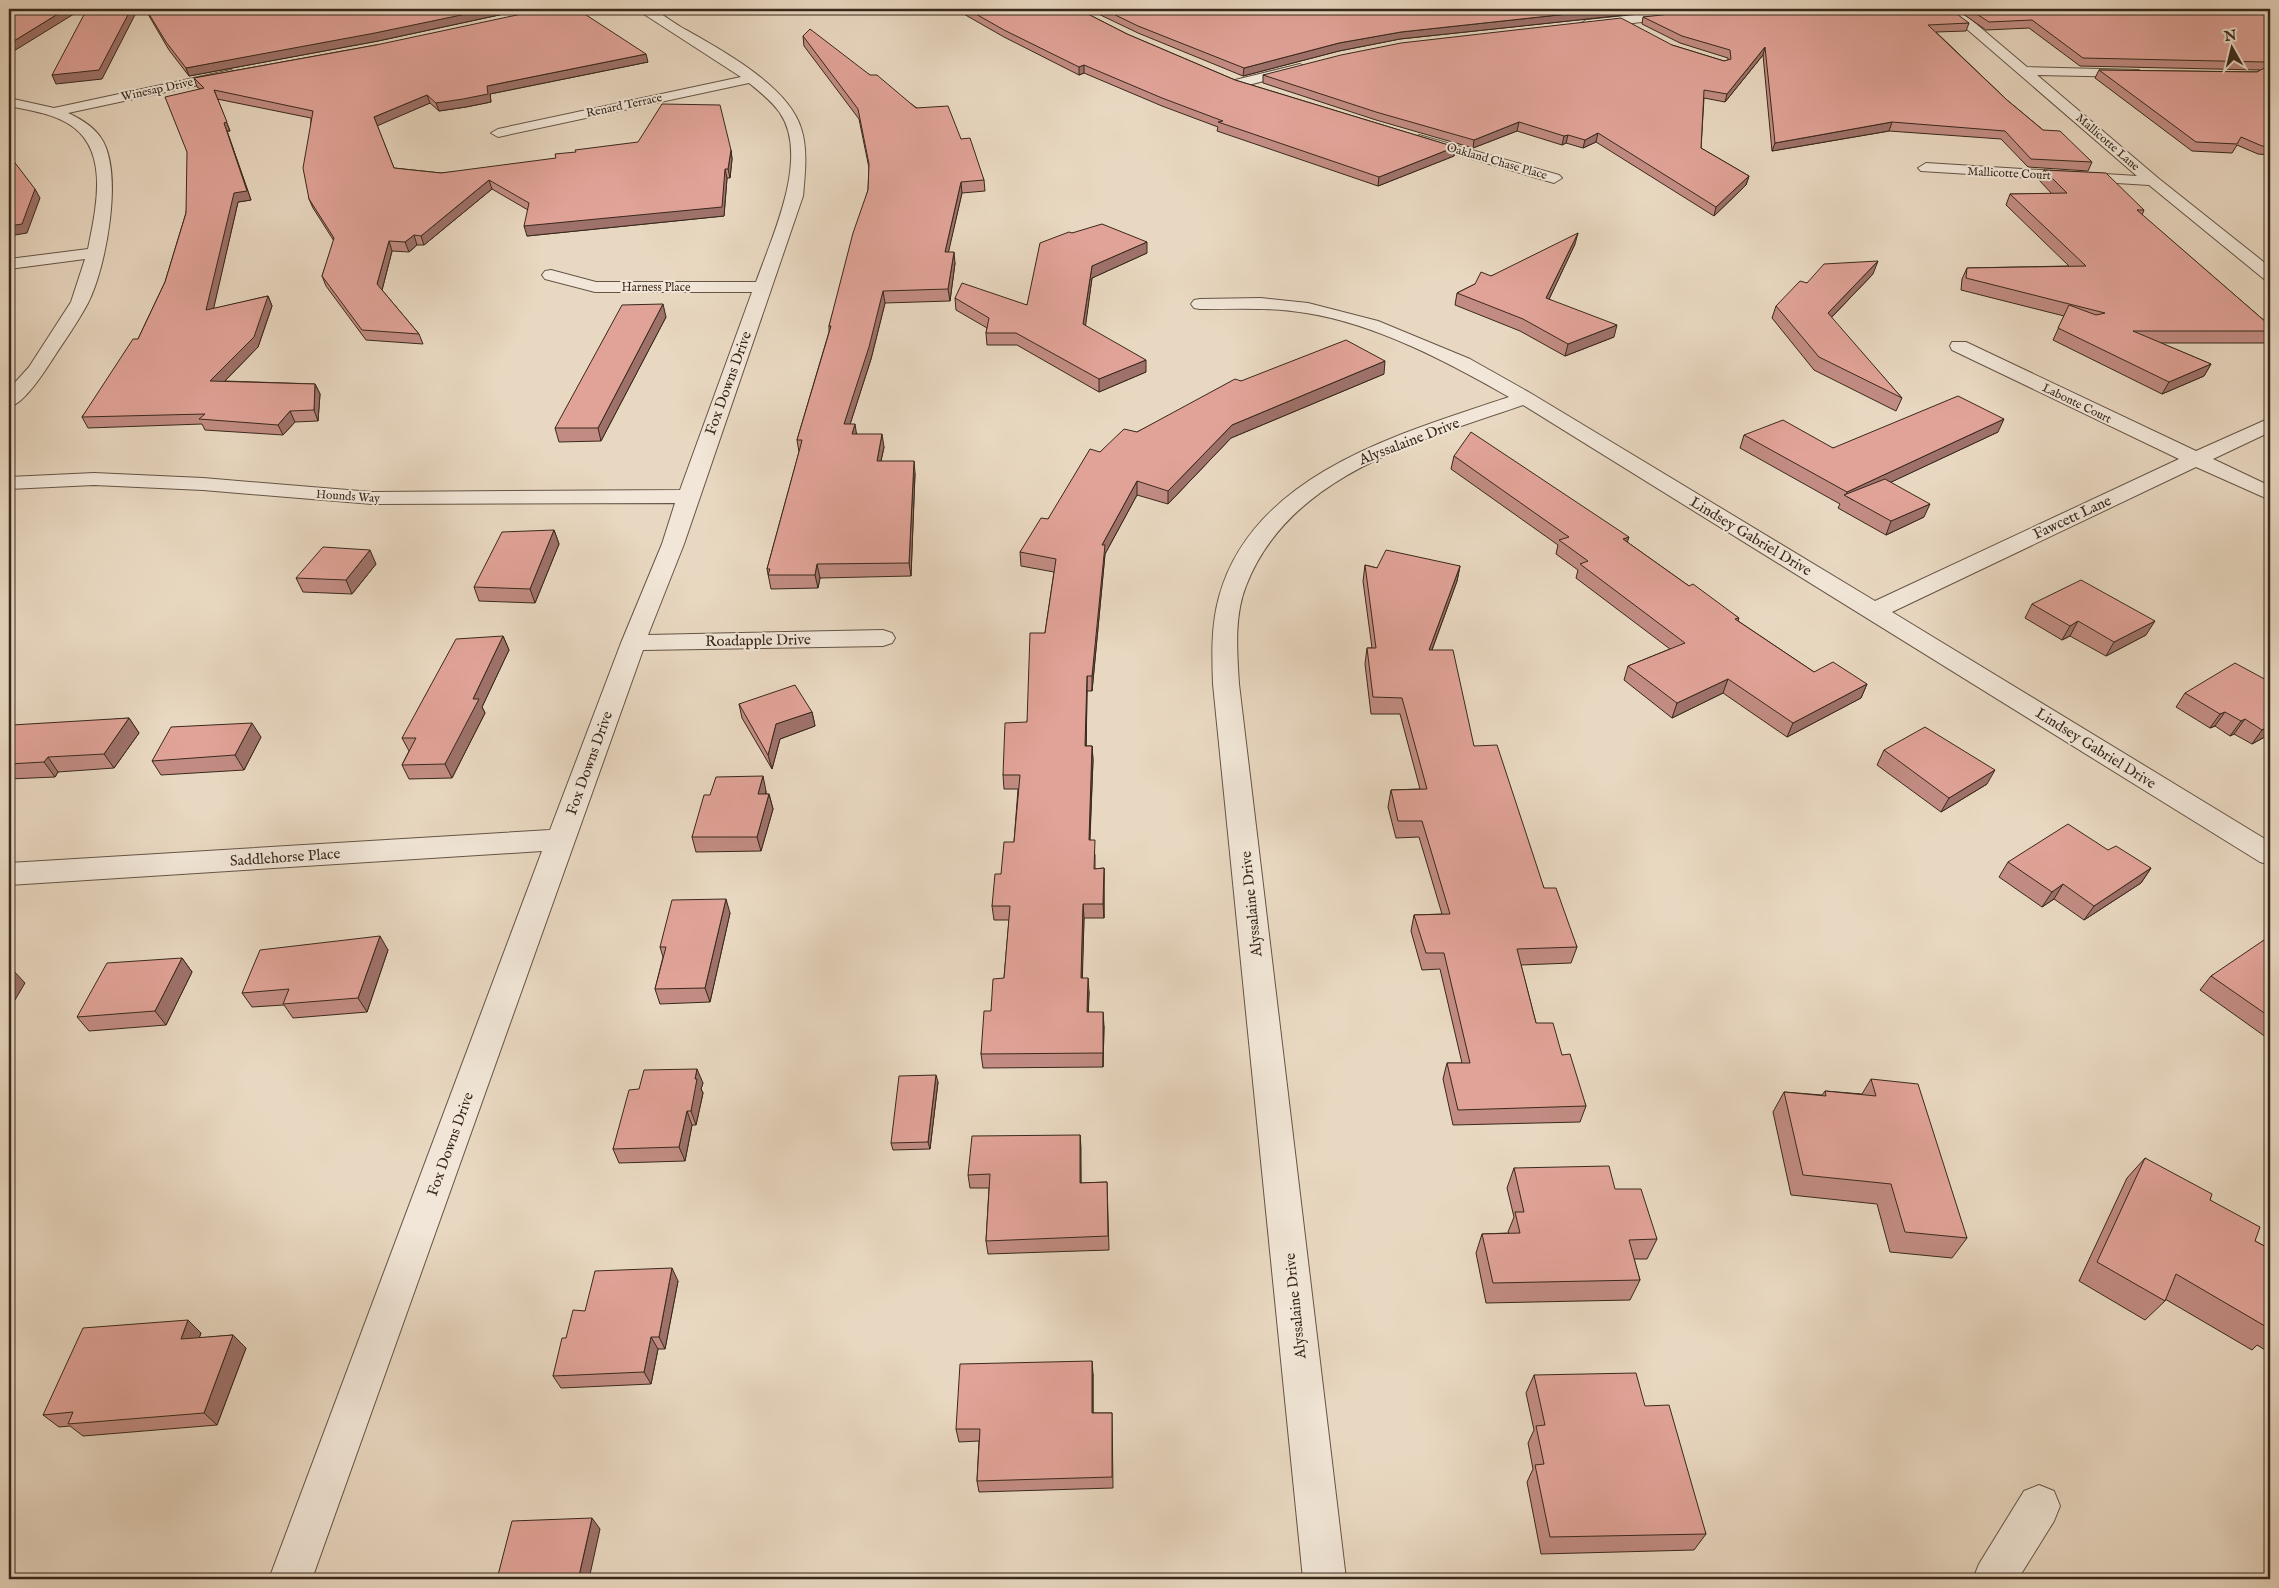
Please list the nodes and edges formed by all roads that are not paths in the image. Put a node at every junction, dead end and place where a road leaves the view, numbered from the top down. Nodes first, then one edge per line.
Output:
1 (642, 9) edge
2 (1726, 9) edge
3 (1946, 9) edge
4 (1621, 20) junction
5 (1572, 26) edge
6 (1644, 32) edge
7 (1312, 64) edge
8 (2025, 71) junction
9 (244, 72) edge
10 (2144, 73) edge
11 (1224, 77) edge
12 (750, 78) junction
13 (1240, 83) junction
14 (1267, 93) edge
15 (9, 102) edge
16 (54, 112) junction
17 (498, 132) dead end
18 (1404, 135) edge
19 (1926, 168) dead end
20 (1554, 178) dead end
21 (2153, 181) junction
22 (96, 253) junction
23 (9, 264) edge
24 (551, 275) dead end
25 (2270, 275) edge
26 (762, 287) junction
27 (1200, 304) dead end
28 (1959, 346) dead end
29 (1525, 398) junction
30 (9, 401) edge
31 (2270, 424) edge
32 (2194, 459) junction
33 (9, 483) edge
34 (2270, 494) edge
35 (688, 496) junction
36 (1874, 611) junction
37 (883, 638) dead end
38 (633, 643) junction
39 (561, 840) junction
40 (2270, 855) edge
41 (9, 874) edge
42 (2039, 1506) dead end
43 (290, 1579) edge
44 (1325, 1579) edge
45 (1994, 1579) edge

1 - 12 street, Fox Downs Drive
2 - 4 street
3 - 8 street, Mallicotte Lane
4 - 5 street
4 - 6 street
7 - 13 street
8 - 10 street
8 - 21 street, Mallicotte Lane
9 - 16 street, Winesap Drive
11 - 13 street
12 - 17 street, Renard Terrace
12 - 26 street, Fox Downs Drive
13 - 14 street
15 - 16 street
16 - 22 street
18 - 20 street, Oakland Chase Place
19 - 21 street, Mallicotte Court
21 - 25 street, Mallicotte Lane
22 - 23 street
22 - 30 street
24 - 26 street, Harness Place
26 - 35 street, Fox Downs Drive
27 - 29 street, Lindsey Gabriel Drive
28 - 32 street, Labonte Court
29 - 36 street, Lindsey Gabriel Drive
29 - 44 street, Alyssalaine Drive
31 - 32 street, Fawcett Lane
32 - 34 street, Labonte Court
32 - 36 street, Fawcett Lane
33 - 35 street, Hounds Way
35 - 38 street, Fox Downs Drive
36 - 40 street, Lindsey Gabriel Drive
37 - 38 street, Roadapple Drive
38 - 39 street, Fox Downs Drive
39 - 41 street, Saddlehorse Place
39 - 43 street, Fox Downs Drive
42 - 45 street

